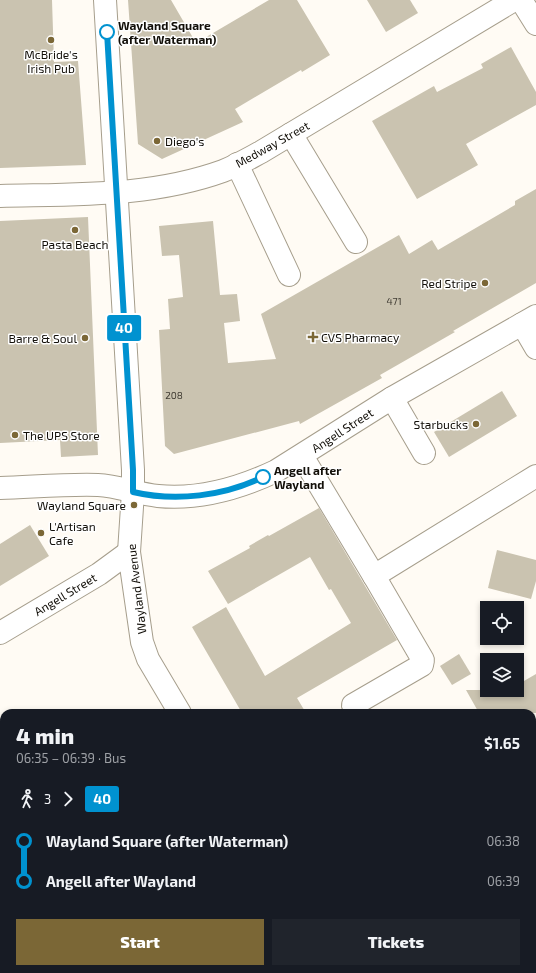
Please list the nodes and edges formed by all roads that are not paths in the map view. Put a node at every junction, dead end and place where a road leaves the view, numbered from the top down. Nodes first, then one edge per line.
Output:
1 (105, 0) edge
2 (514, 0) edge
3 (521, 0) edge
4 (536, 24) edge
5 (291, 134) junction
6 (237, 164) junction
7 (116, 192) junction
8 (0, 196) edge
9 (356, 242) dead end
10 (289, 275) dead end
11 (529, 320) edge
12 (536, 348) edge
13 (392, 398) junction
14 (424, 453) dead end
15 (302, 456) junction
16 (536, 476) edge
17 (0, 488) edge
18 (133, 492) junction
19 (129, 552) junction
20 (374, 576) junction
21 (0, 633) edge
22 (353, 705) dead end
23 (178, 709) edge

1 - 7 street, Wayland Avenue
2 - 5 street, Medway Street
3 - 4 street
5 - 6 street, Medway Street
5 - 9 street
6 - 7 street, Medway Street
6 - 10 street
7 - 8 street, Medway Street
7 - 18 street, Wayland Avenue
11 - 12 street
11 - 13 street, Angell Street
13 - 14 street
13 - 15 street, Angell Street
15 - 18 street, Angell Street
15 - 20 street
16 - 20 street
17 - 18 street, Angell Street
18 - 19 street, Wayland Avenue
19 - 21 street, Angell Street
19 - 23 street, Wayland Avenue
20 - 22 street

